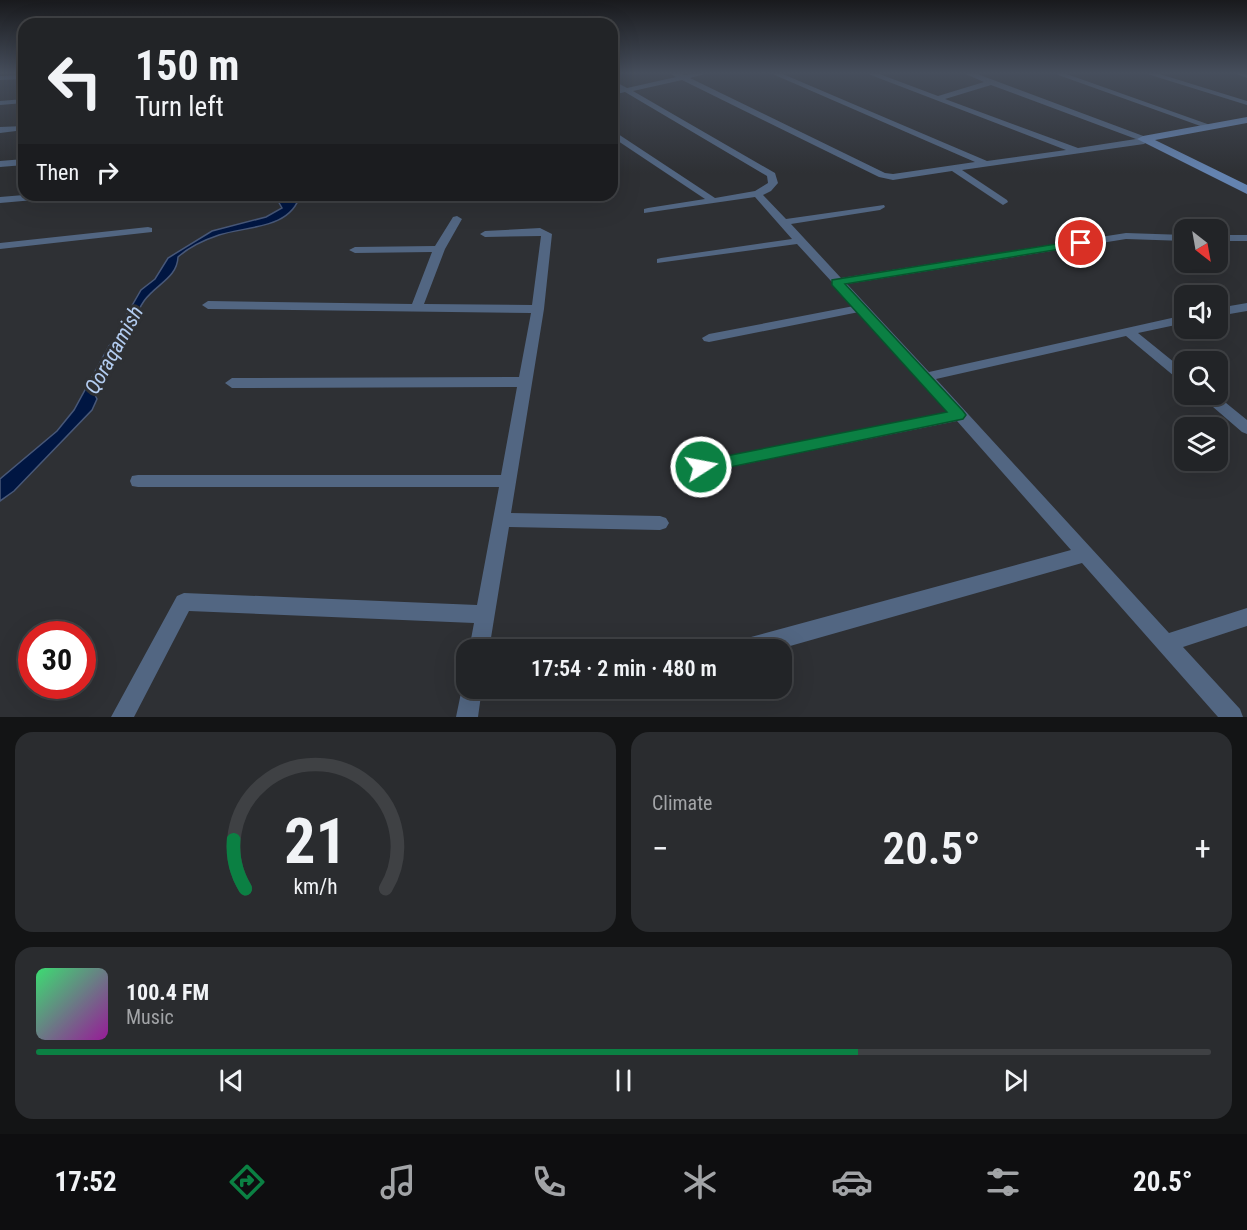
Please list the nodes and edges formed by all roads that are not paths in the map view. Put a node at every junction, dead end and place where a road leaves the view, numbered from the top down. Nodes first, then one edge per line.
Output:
1 (652, 105) edge
2 (738, 105) edge
3 (850, 105) edge
4 (954, 105) edge
5 (1053, 105) edge
6 (1150, 105) edge
7 (1247, 120) edge
8 (1209, 126) junction
9 (18, 128) edge
10 (0, 130) edge
11 (618, 137) edge
12 (1143, 140) junction
13 (1080, 152) junction
14 (18, 162) edge
15 (0, 164) edge
16 (987, 164) junction
17 (953, 168) junction
18 (1247, 190) edge
19 (757, 194) junction
20 (18, 198) edge
21 (711, 199) junction
22 (0, 200) edge
23 (1003, 202) dead end
24 (880, 207) dead end
25 (648, 211) dead end
26 (457, 219) dead end
27 (784, 222) junction
28 (148, 230) dead end
29 (485, 234) dead end
30 (1174, 238) edge
31 (1228, 238) edge
32 (1247, 238) edge
33 (798, 241) junction
34 (0, 246) edge
35 (439, 249) junction
36 (355, 250) dead end
37 (661, 261) dead end
38 (837, 282) junction
39 (208, 305) dead end
40 (417, 307) junction
41 (1247, 307) edge
42 (863, 308) junction
43 (538, 309) junction
44 (1228, 310) edge
45 (1174, 321) edge
46 (1127, 331) junction
47 (709, 338) dead end
48 (1174, 369) edge
49 (926, 377) junction
50 (525, 382) junction
51 (232, 383) dead end
52 (1218, 405) edge
53 (1247, 412) edge
54 (958, 415) junction
55 (1232, 416) junction
56 (1247, 428) edge
57 (701, 467) dead end
58 (138, 481) dead end
59 (508, 481) junction
60 (502, 520) junction
61 (660, 523) dead end
62 (1085, 554) junction
63 (485, 614) junction
64 (1247, 617) edge
65 (481, 639) edge
66 (780, 639) edge
67 (1167, 643) junction
68 (470, 699) edge
69 (122, 717) edge
70 (467, 717) edge
71 (1232, 717) edge

1 - 19 street
2 - 17 street
3 - 16 street
4 - 13 street
5 - 12 street
6 - 8 street
7 - 8 street
8 - 12 street
9 - 10 street
11 - 21 street
12 - 13 street
12 - 18 street
13 - 16 street
14 - 15 street
16 - 17 street
17 - 23 street
19 - 21 street
19 - 27 street
20 - 22 street
21 - 25 street
24 - 27 street
26 - 35 street
27 - 33 street
28 - 34 street
29 - 43 street
30 - 38 street
31 - 32 street
33 - 37 street
33 - 38 street
35 - 36 street
35 - 40 street
38 - 42 street
39 - 40 street
40 - 43 street
41 - 44 street
42 - 47 street
42 - 49 street
43 - 50 street
45 - 46 street
46 - 48 street
46 - 49 street
49 - 54 street
50 - 51 street
50 - 59 street
52 - 55 street
53 - 55 street
54 - 57 street
54 - 62 street
55 - 56 street
58 - 59 street
59 - 60 street
60 - 61 street
60 - 63 street
62 - 66 street
62 - 67 street
63 - 65 street
63 - 69 street
64 - 67 street
67 - 71 street
68 - 70 street

